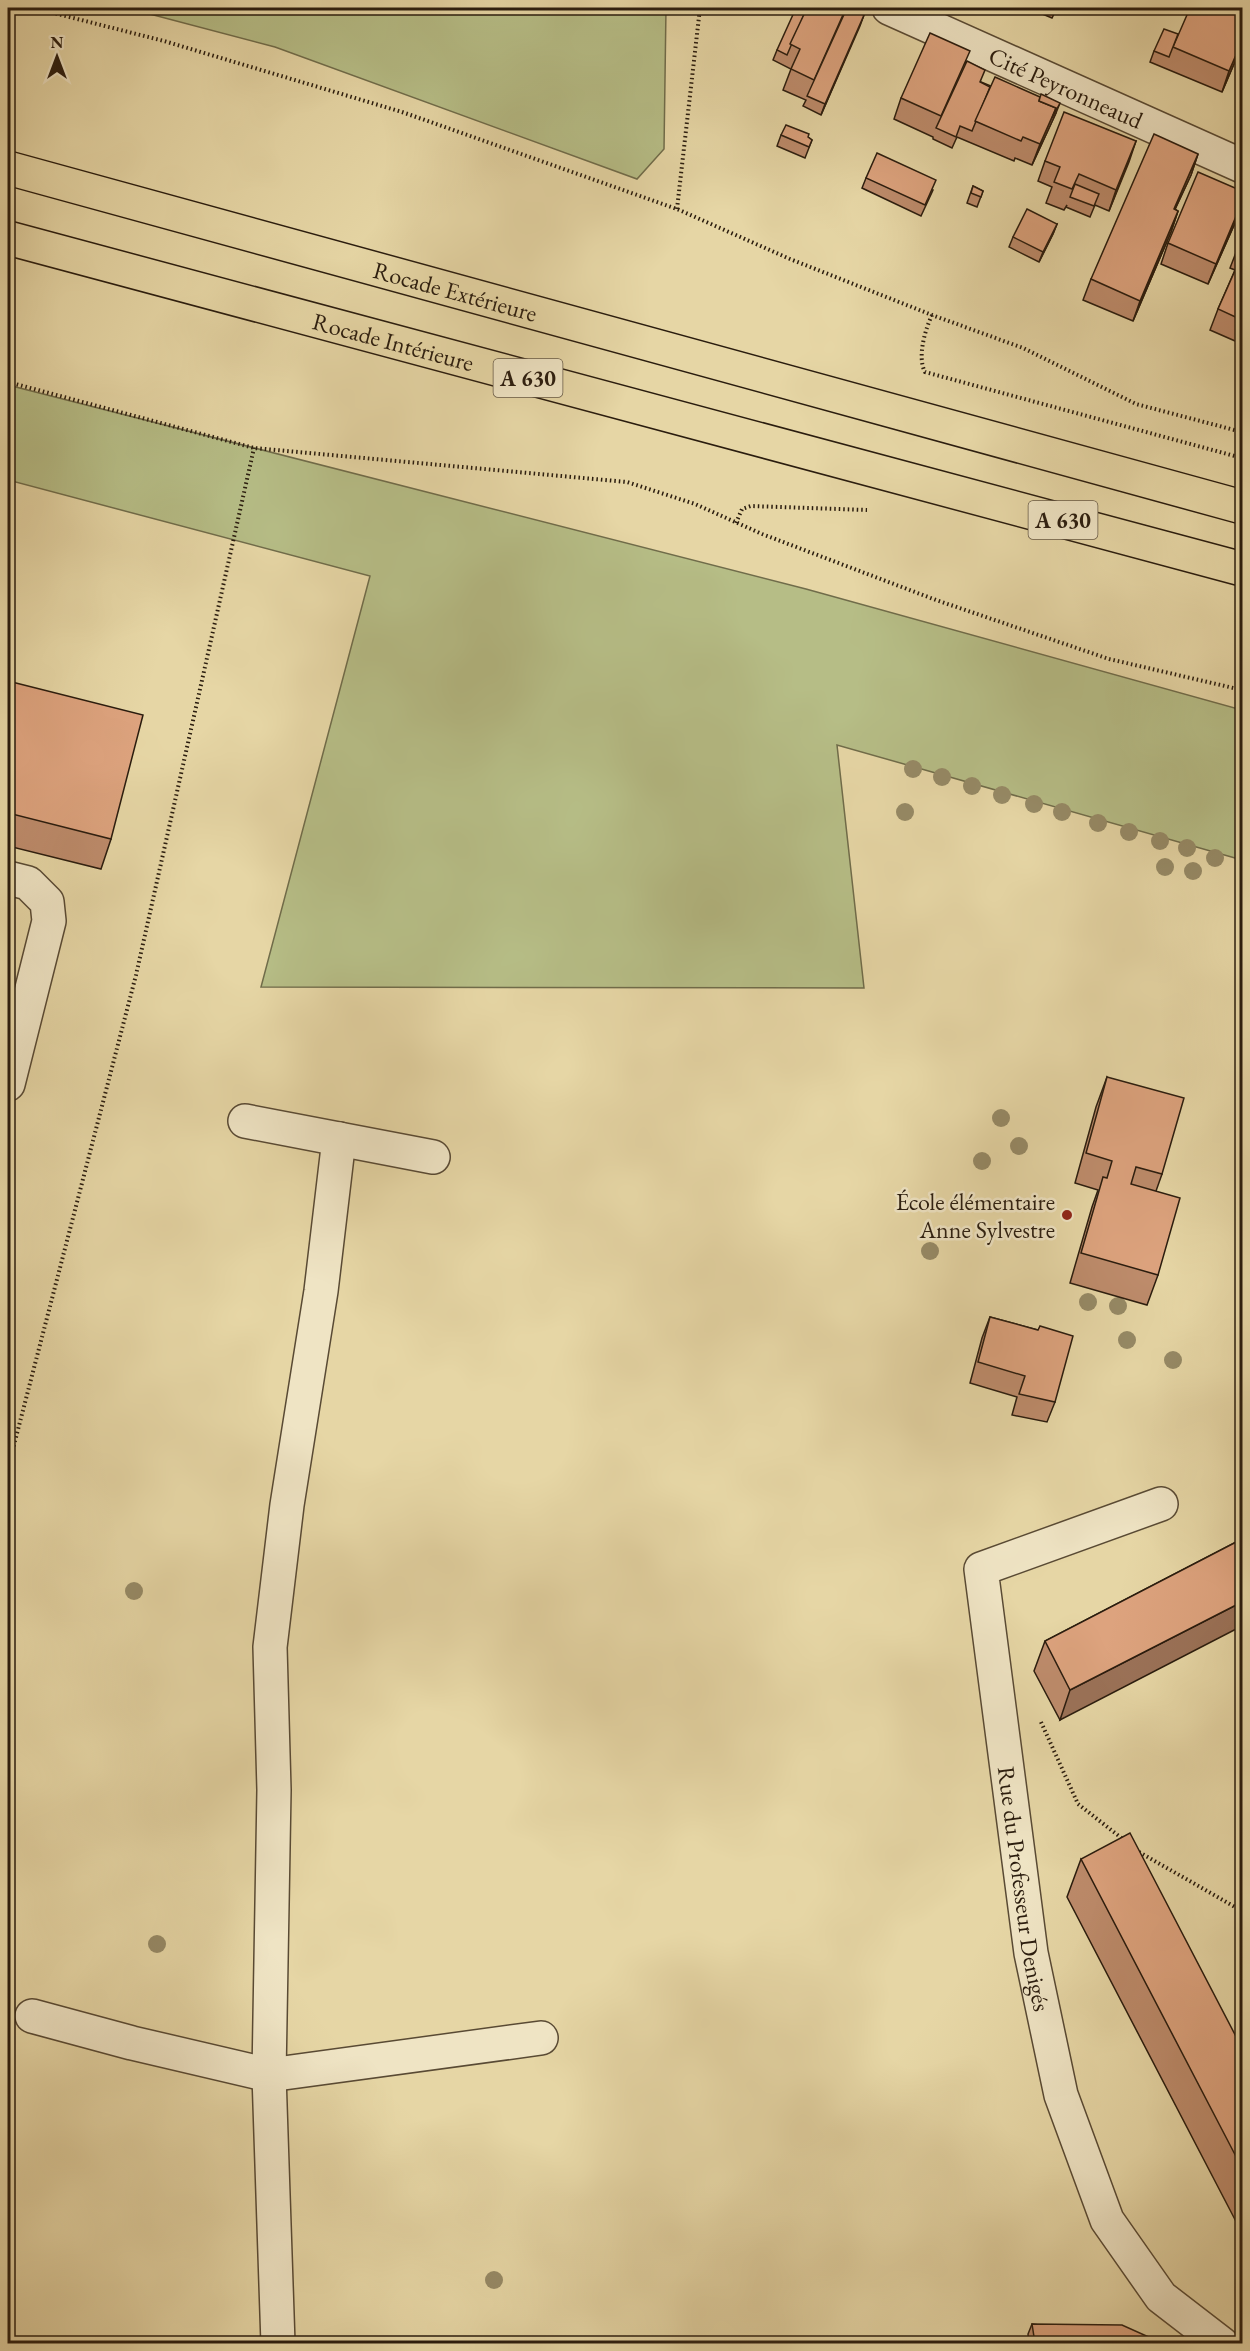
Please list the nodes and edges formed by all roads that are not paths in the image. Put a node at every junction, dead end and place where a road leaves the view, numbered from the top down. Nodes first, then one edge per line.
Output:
1 (889, 8) edge
2 (8, 156) edge
3 (1242, 166) edge
4 (8, 168) edge
5 (173, 214) junction
6 (8, 238) edge
7 (8, 260) edge
8 (173, 284) junction
9 (1242, 507) edge
10 (1242, 569) edge
11 (8, 878) edge
12 (8, 1084) edge
13 (245, 1121) dead end
14 (339, 1139) junction
15 (433, 1157) dead end
16 (1161, 1504) dead end
17 (32, 2016) dead end
18 (541, 2038) dead end
19 (269, 2075) junction
20 (278, 2343) edge
21 (1222, 2343) edge

1 - 3 street, Cité Peyronneaud
2 - 5 highway
4 - 5 highway, Rocade Extérieure / A 630
5 - 9 highway, Rocade Extérieure / A 630
6 - 8 highway, Rocade Intérieure / A 630
7 - 8 highway
8 - 10 highway, Rocade Intérieure / A 630
11 - 12 street
13 - 14 street
14 - 15 street
14 - 19 street
16 - 21 street, Rue du Professeur Denigés
17 - 19 street
18 - 19 street
19 - 20 street

